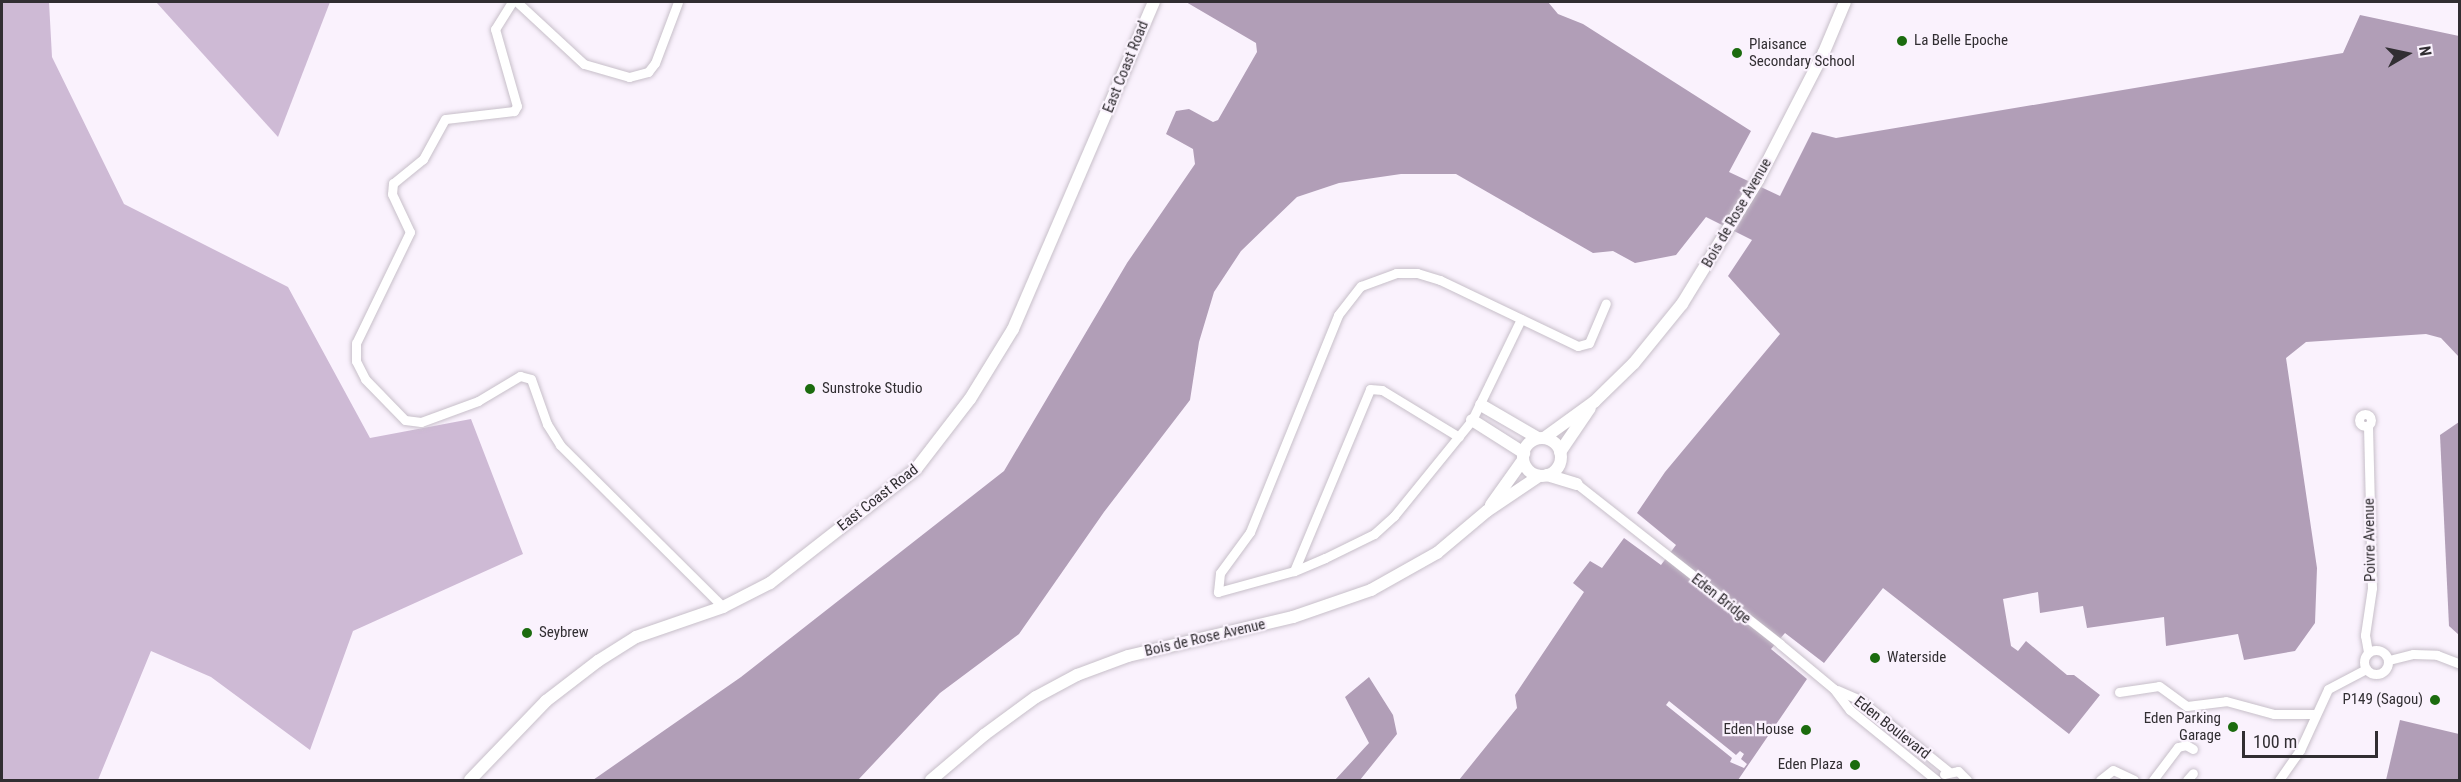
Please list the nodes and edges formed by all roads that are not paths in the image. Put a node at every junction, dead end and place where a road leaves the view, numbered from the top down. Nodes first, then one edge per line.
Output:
1 (512, 2) edge
2 (517, 2) edge
3 (678, 2) edge
4 (1154, 2) edge
5 (1845, 2) edge
6 (1606, 303) dead end
7 (1521, 319) junction
8 (1594, 402) junction
9 (1481, 405) junction
10 (1472, 420) junction
11 (2368, 426) dead end
12 (1459, 437) junction
13 (1541, 438) junction
14 (1561, 455) junction
15 (1523, 457) junction
16 (1543, 476) junction
17 (1577, 484) junction
18 (1487, 511) junction
19 (1294, 571) junction
20 (723, 607) junction
21 (1780, 644) joint
22 (2368, 652) junction
23 (2389, 660) junction
24 (2460, 664) edge
25 (2366, 669) junction
26 (1834, 689) junction
27 (2119, 692) dead end
28 (2314, 714) junction
29 (2193, 749) dead end
30 (1948, 771) junction
31 (470, 780) edge
32 (931, 780) edge
33 (1938, 780) edge
34 (1967, 780) edge
35 (2100, 780) edge
36 (2134, 780) edge
37 (2153, 780) edge
38 (2279, 780) edge

1 - 20 street
2 - 3 street
4 - 20 main road, East Coast Road
5 - 8 main road, Bois de Rose Avenue
6 - 7 street
7 - 9 street
7 - 19 street
8 - 13 main road, Bois de Rose Avenue
8 - 14 main road, Bois de Rose Avenue
9 - 10 street
9 - 13 main road
10 - 12 street
10 - 15 main road
11 - 22 street, Poivre Avenue
12 - 19 street
12 - 19 street
13 - 14 main road
13 - 15 main road
14 - 16 main road
14 - 17 main road
15 - 16 main road
15 - 18 main road, Bois de Rose Avenue
16 - 17 main road
16 - 18 main road, Bois de Rose Avenue
17 - 21 street, Eden Bridge
18 - 32 main road, Bois de Rose Avenue
20 - 31 main road, East Coast Road
21 - 26 street, Eden Boulevard
22 - 23 street
22 - 25 street
23 - 24 street
23 - 25 street
25 - 28 street
26 - 30 street, Eden Boulevard
26 - 33 street, Eden Boulevard
27 - 28 street
28 - 38 street
29 - 37 street
30 - 33 street, Eden Boulevard
30 - 34 street, Eden Boulevard
35 - 36 street

